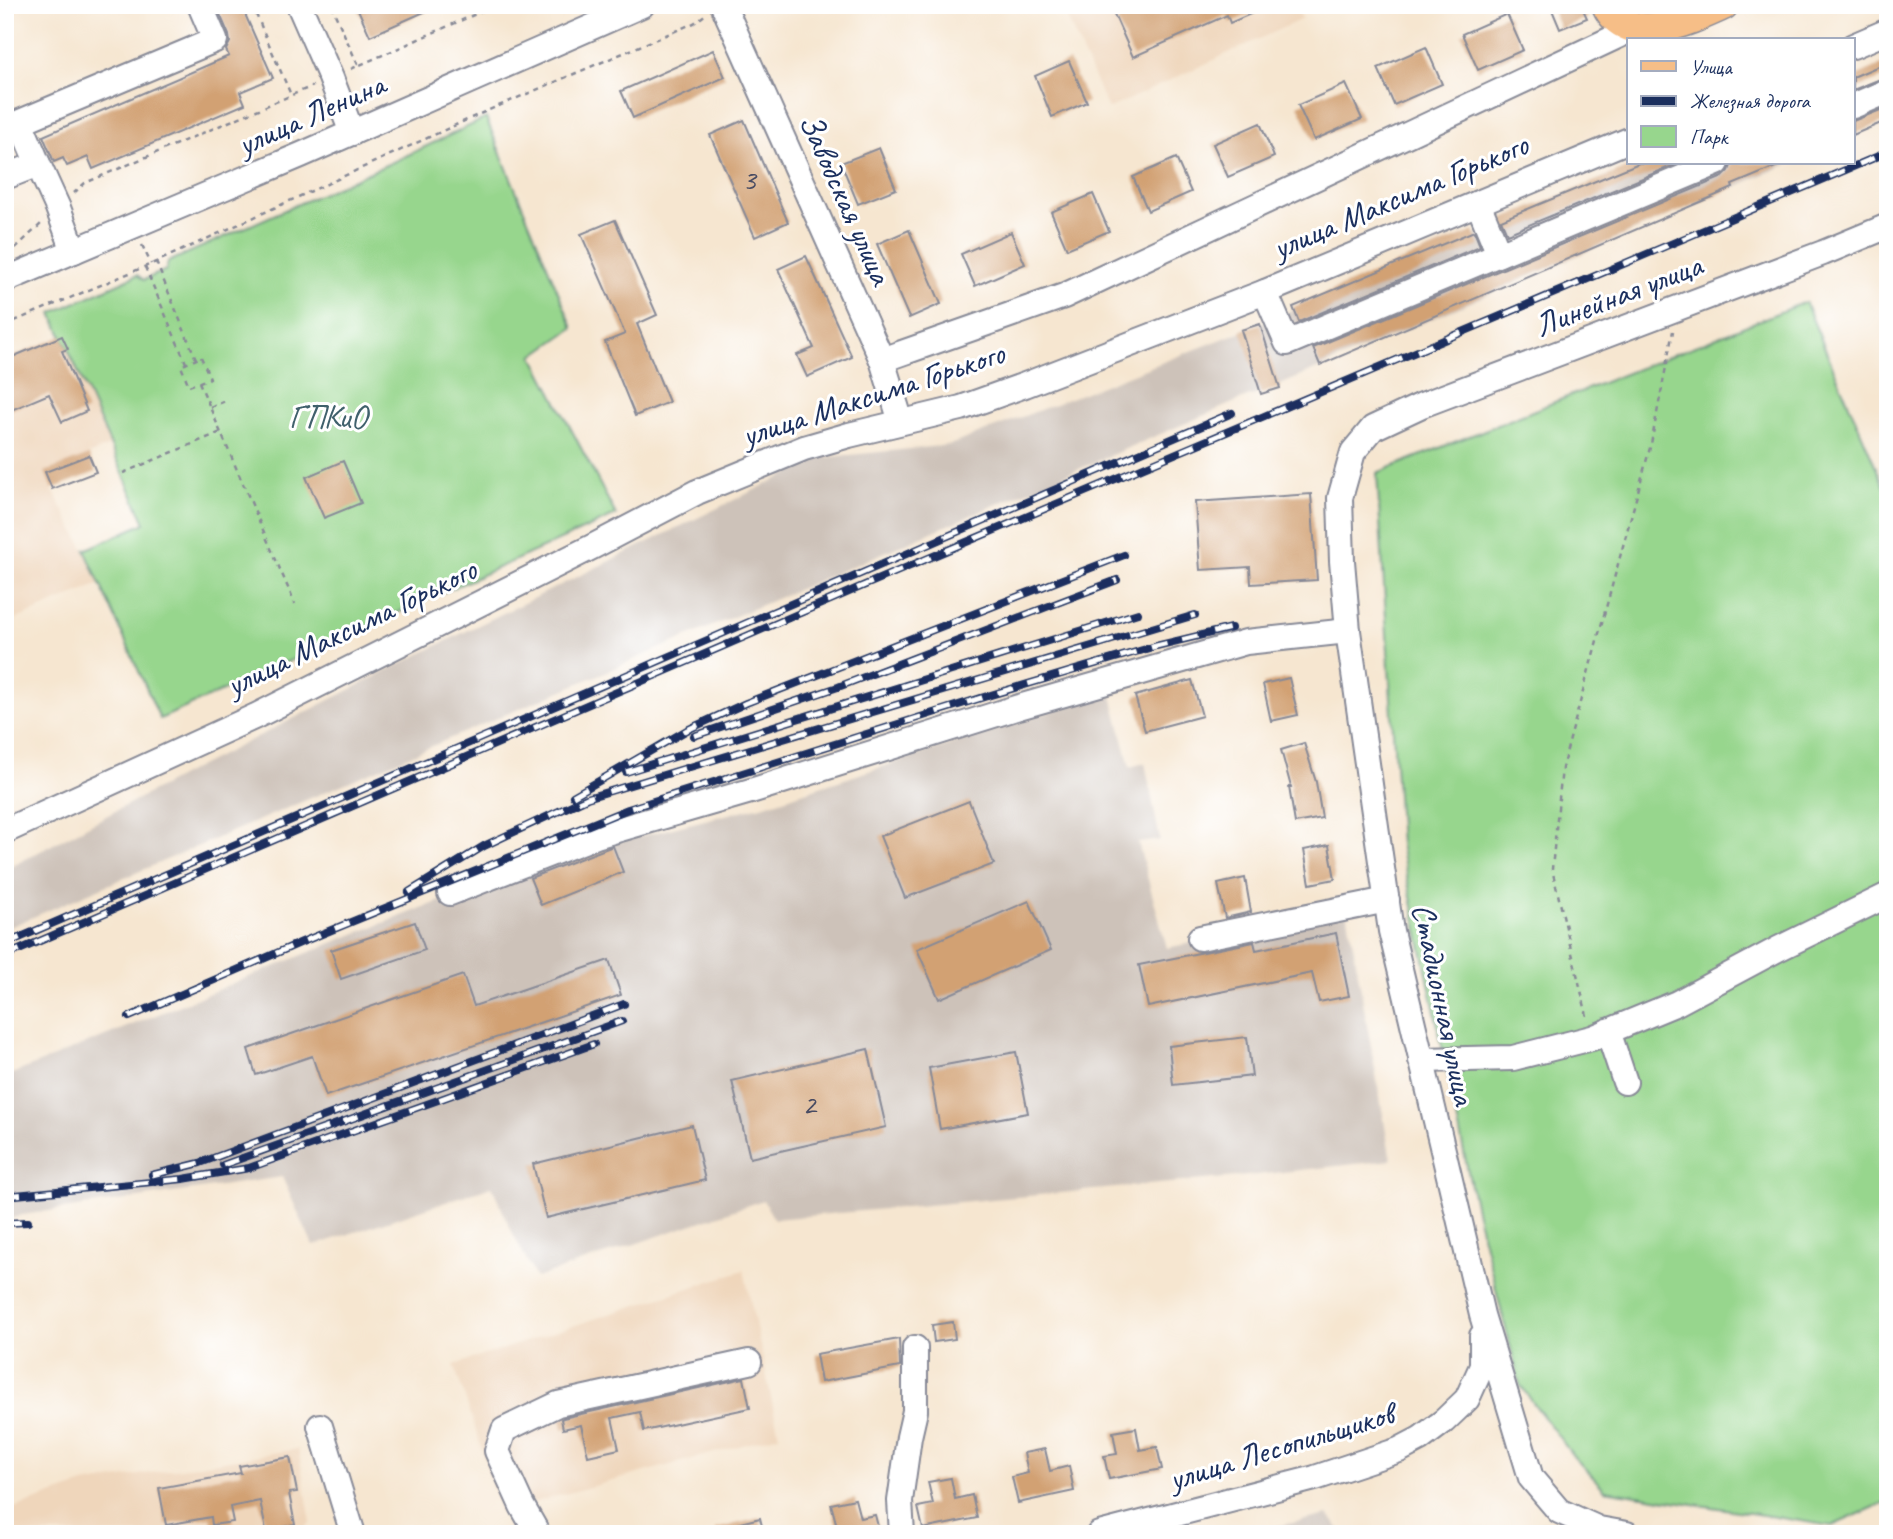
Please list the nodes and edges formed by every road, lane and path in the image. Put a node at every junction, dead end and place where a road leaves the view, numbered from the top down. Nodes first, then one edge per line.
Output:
1 (200, 5) edge
2 (252, 5) edge
3 (299, 5) edge
4 (331, 5) edge
5 (496, 5) edge
6 (1607, 5) edge
7 (1723, 5) edge
8 (631, 8) edge
9 (716, 8) edge
10 (1640, 16) edge
11 (1888, 31) edge
12 (1854, 46) edge
13 (358, 65) junction
14 (331, 78) junction
15 (1888, 91) edge
16 (292, 96) junction
17 (1854, 106) edge
18 (352, 133) junction
19 (1627, 141) edge
20 (38, 164) junction
21 (1715, 164) edge
22 (5, 177) edge
23 (85, 183) dead end
24 (1478, 203) junction
25 (1888, 226) edge
26 (74, 251) junction
27 (1499, 254) junction
28 (156, 262) junction
29 (145, 267) junction
30 (5, 280) edge
31 (1265, 292) junction
32 (1677, 307) junction
33 (5, 325) edge
34 (187, 341) junction
35 (178, 345) junction
36 (196, 359) junction
37 (882, 360) junction
38 (186, 363) junction
39 (199, 382) junction
40 (228, 400) dead end
41 (210, 407) junction
42 (901, 422) junction
43 (1373, 428) joint
44 (220, 432) junction
45 (123, 473) dead end
46 (295, 604) dead end
47 (1349, 631) junction
48 (5, 831) edge
49 (450, 893) dead end
50 (1888, 895) edge
51 (1387, 900) junction
52 (1200, 938) dead end
53 (1600, 1035) junction
54 (1421, 1060) junction
55 (1625, 1082) dead end
56 (1482, 1315) junction
57 (915, 1348) dead end
58 (748, 1362) dead end
59 (320, 1426) dead end
60 (353, 1534) edge
61 (538, 1534) edge
62 (902, 1534) edge
63 (1099, 1534) edge
64 (1627, 1534) edge

1 - 20 street
2 - 16 path
3 - 14 street
4 - 13 path
5 - 13 path
6 - 10 main road
7 - 10 main road
8 - 18 street, улица Ленина
9 - 28 path
9 - 37 street, Заводская улица
10 - 37 street, улица Максима Горького
11 - 12 street
13 - 14 path
14 - 16 path
14 - 18 street
15 - 17 street
16 - 23 path
18 - 26 street, улица Ленина
19 - 24 street, улица Максима Горького
20 - 22 street
20 - 26 street
21 - 27 street
24 - 27 street
24 - 31 street, улица Максима Горького
25 - 32 street, Линейная улица
26 - 30 street, улица Ленина
27 - 31 street
28 - 29 path
28 - 34 path
29 - 33 path
29 - 35 path
31 - 42 street, улица Максима Горького
32 - 43 street, Линейная улица
32 - 53 path
34 - 35 path
34 - 36 path
35 - 38 path
36 - 38 path
36 - 39 path
37 - 42 street, Заводская улица
38 - 39 path
39 - 41 path
40 - 41 path
41 - 44 path
42 - 48 street, улица Максима Горького
43 - 47 street, Стадионная улица
44 - 45 path
44 - 46 path
47 - 49 street
47 - 51 street, Стадионная улица
50 - 53 street
51 - 52 street
51 - 54 street, Стадионная улица
53 - 54 street
53 - 55 street
54 - 56 street, Стадионная улица
56 - 63 street, улица Лесопильщиков
56 - 64 street, Стадионная улица
57 - 62 street
58 - 61 street
59 - 60 street

